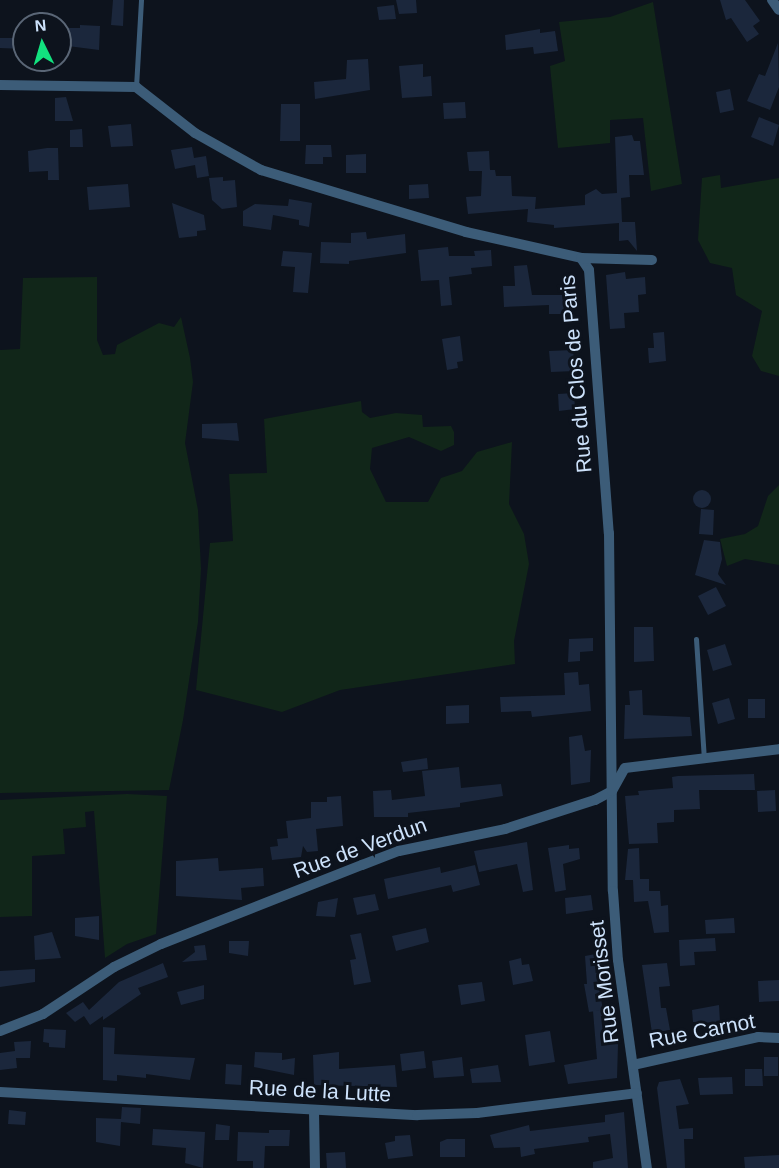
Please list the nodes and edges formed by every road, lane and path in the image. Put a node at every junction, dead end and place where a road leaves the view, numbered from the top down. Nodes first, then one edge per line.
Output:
1 (141, 0) edge
2 (772, 0) edge
3 (779, 10) edge
4 (0, 86) edge
5 (136, 87) junction
6 (581, 258) junction
7 (652, 260) dead end
8 (696, 639) dead end
9 (779, 749) edge
10 (704, 758) junction
11 (612, 791) junction
12 (0, 1031) edge
13 (779, 1038) edge
14 (633, 1065) junction
15 (0, 1092) edge
16 (637, 1093) junction
17 (314, 1111) junction
18 (315, 1168) edge
19 (647, 1168) edge

1 - 5 lane
2 - 3 street
4 - 5 street
5 - 6 street, Rue du Clos de Paris
6 - 7 street
6 - 11 street, Rue du Clos de Paris
8 - 10 lane
9 - 10 street
10 - 11 street
11 - 12 street, Rue de Verdun
11 - 14 street, Rue Morisset
13 - 14 street, Rue Carnot
14 - 16 street, Rue Morisset
15 - 17 street, Rue de la Lutte
16 - 17 street, Rue de la Lutte
16 - 19 street, Rue Morisset
17 - 18 street

